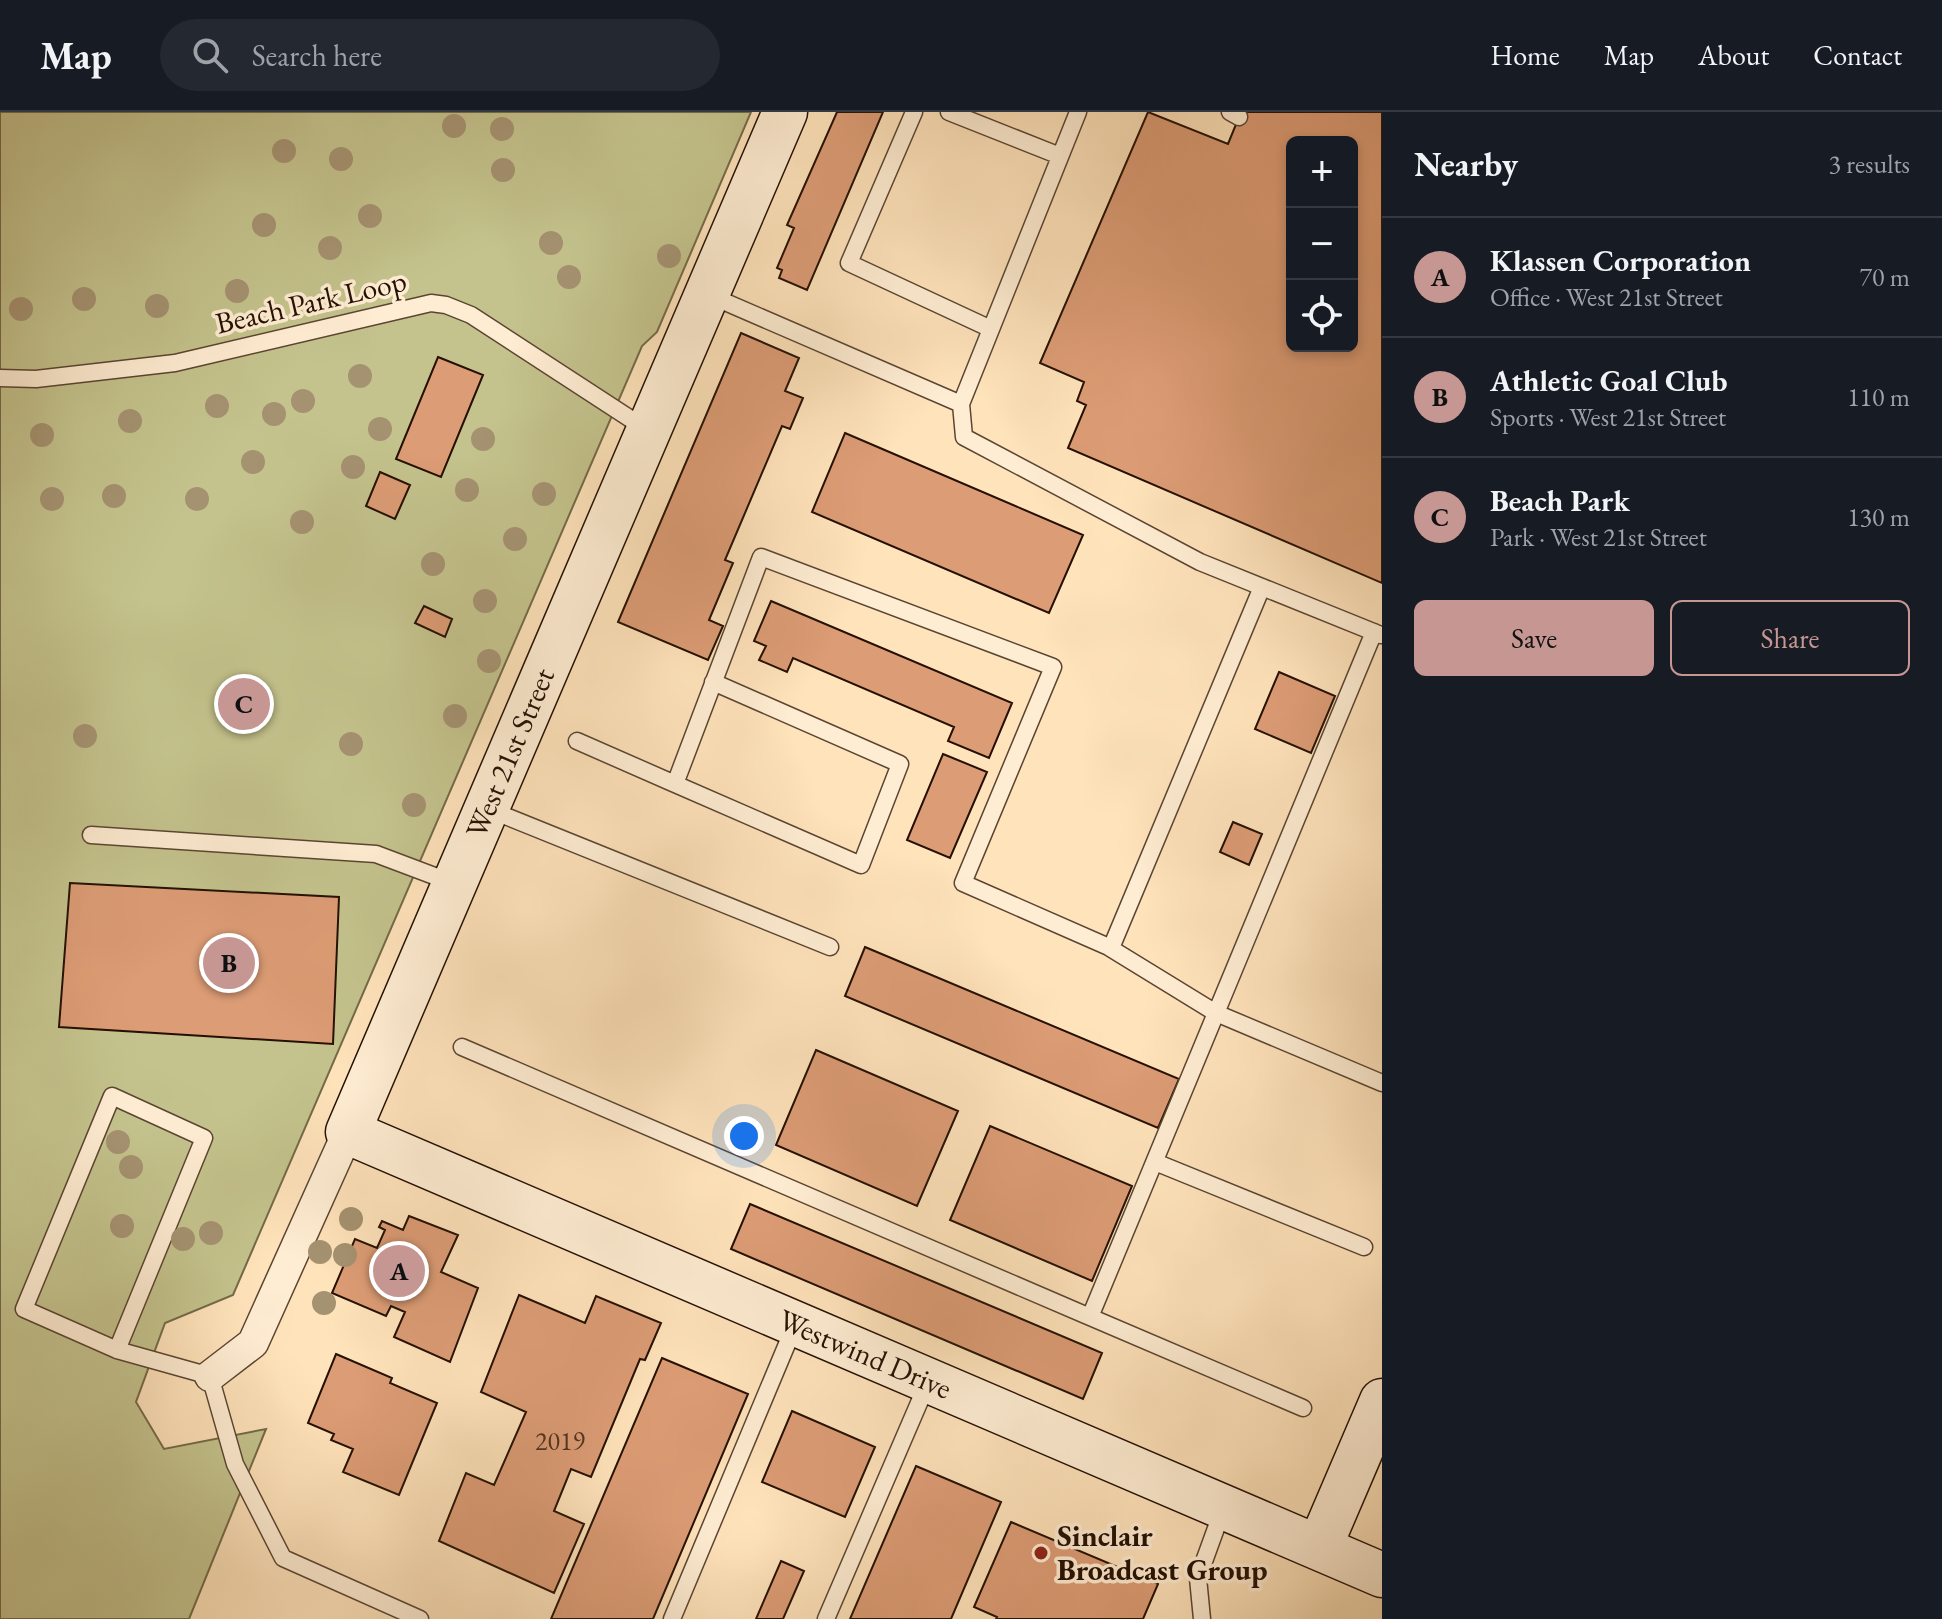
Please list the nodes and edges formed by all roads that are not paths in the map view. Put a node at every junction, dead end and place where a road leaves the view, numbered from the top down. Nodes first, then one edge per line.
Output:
1 (785, 112) edge
2 (914, 112) edge
3 (949, 112) edge
4 (1078, 112) edge
5 (1060, 156) junction
6 (708, 294) junction
7 (991, 329) junction
8 (0, 378) edge
9 (961, 404) junction
10 (648, 430) junction
11 (1262, 587) junction
12 (1378, 634) edge
13 (713, 682) junction
14 (577, 741) dead end
15 (675, 784) junction
16 (487, 808) junction
17 (91, 835) dead end
18 (455, 884) junction
19 (830, 947) dead end
20 (1110, 948) junction
21 (1216, 1013) junction
22 (462, 1047) dead end
23 (1382, 1083) edge
24 (348, 1132) junction
25 (1155, 1162) junction
26 (1364, 1247) dead end
27 (1090, 1317) junction
28 (796, 1324) junction
29 (117, 1350) junction
30 (210, 1376) junction
31 (929, 1381) junction
32 (1382, 1401) edge
33 (1303, 1408) dead end
34 (1224, 1507) junction
35 (1319, 1548) junction
36 (1382, 1575) edge
37 (420, 1619) edge
38 (672, 1619) edge
39 (826, 1619) edge
40 (1202, 1619) edge

1 - 6 street, West 21st Street
2 - 7 lane
3 - 5 lane
4 - 5 lane
5 - 7 lane
6 - 9 lane
6 - 10 street, West 21st Street
7 - 9 lane
8 - 10 lane, Beach Park Loop
9 - 11 lane
10 - 16 street, West 21st Street
11 - 12 lane
11 - 20 lane
12 - 21 lane
13 - 15 lane
13 - 15 lane
13 - 20 lane
14 - 15 lane
16 - 18 street, West 21st Street
16 - 19 lane
17 - 18 lane
18 - 24 street, West 21st Street
20 - 21 lane
21 - 23 lane
21 - 25 lane
22 - 27 lane
24 - 28 street, Westwind Drive
24 - 30 street, West 21st Street
25 - 26 lane
25 - 27 lane
27 - 33 lane
28 - 31 street, Westwind Drive
28 - 38 lane
29 - 29 lane
29 - 30 lane
30 - 37 lane
31 - 34 street, Westwind Drive
31 - 39 lane
32 - 35 street
34 - 35 street, Westwind Drive
34 - 40 lane
35 - 36 street, Westwind Drive

